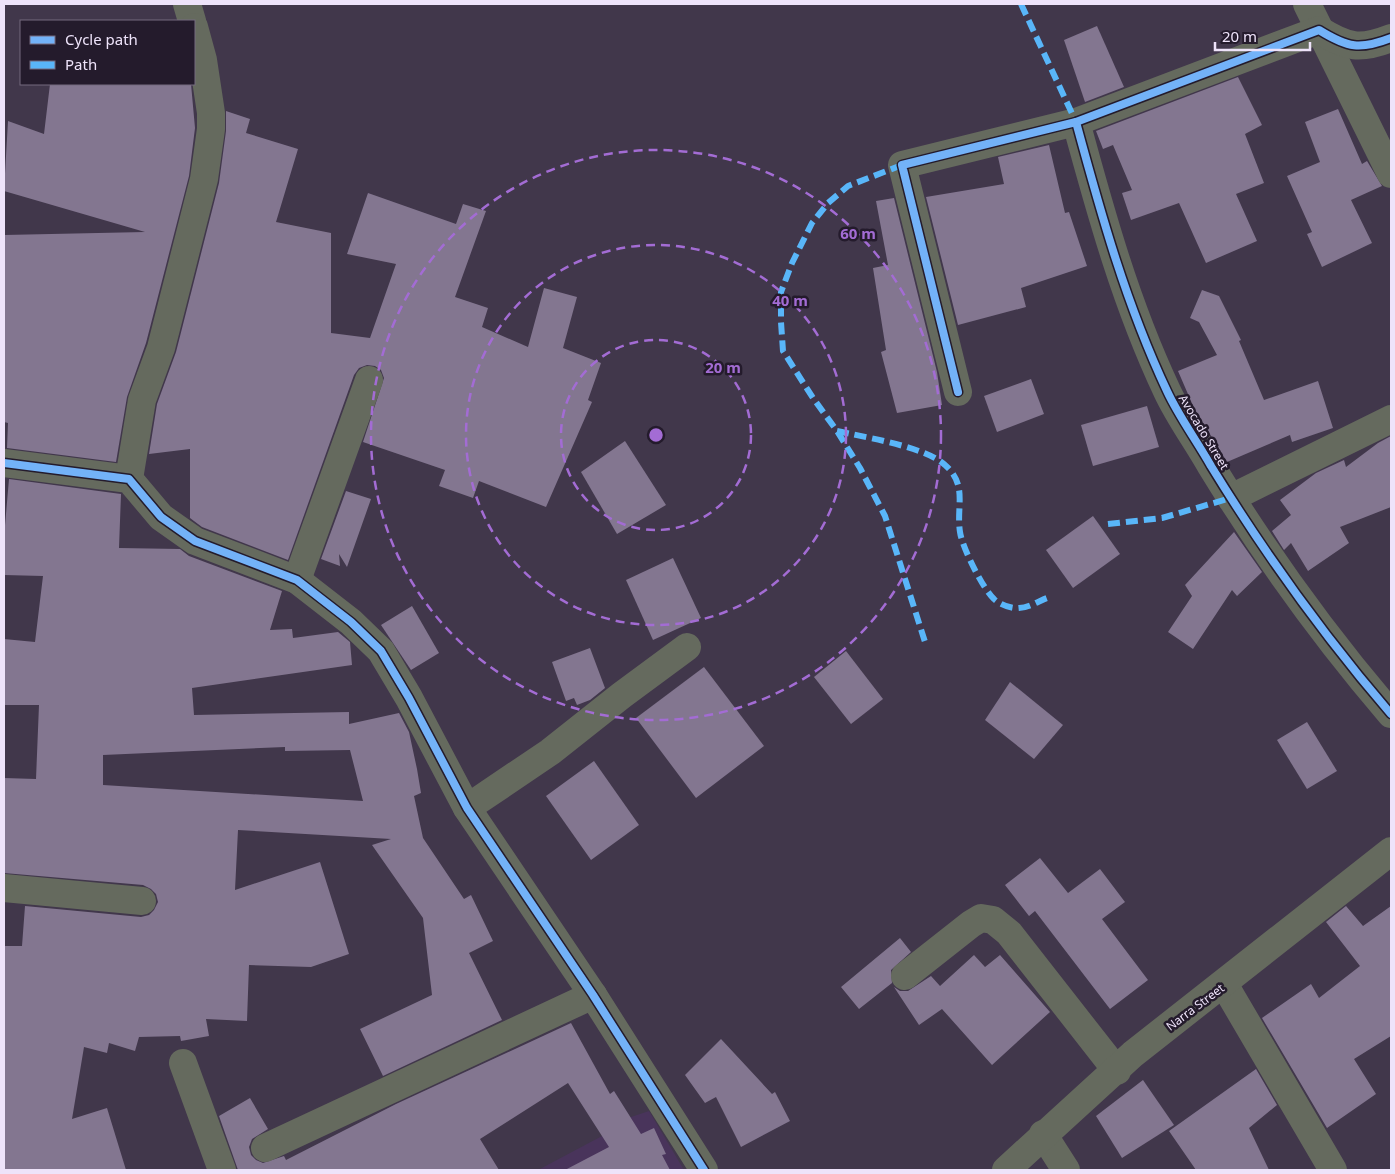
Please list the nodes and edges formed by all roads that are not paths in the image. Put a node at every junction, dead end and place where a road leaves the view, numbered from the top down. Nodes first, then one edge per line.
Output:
1 (187, 4) edge
2 (1306, 4) edge
3 (192, 20) edge
4 (1320, 30) junction
5 (195, 32) edge
6 (1391, 38) edge
7 (1076, 122) junction
8 (1391, 174) edge
9 (369, 380) dead end
10 (958, 392) dead end
11 (1391, 419) edge
12 (4, 463) edge
13 (130, 479) junction
14 (1231, 498) junction
15 (297, 580) junction
16 (687, 647) dead end
17 (1391, 714) edge
18 (467, 808) junction
19 (1391, 851) edge
20 (4, 888) edge
21 (142, 901) dead end
22 (905, 976) dead end
23 (1224, 984) junction
24 (593, 996) junction
25 (183, 1063) dead end
26 (1117, 1071) junction
27 (1043, 1134) junction
28 (266, 1148) dead end
29 (222, 1170) edge
30 (704, 1170) edge
31 (1006, 1170) edge
32 (1066, 1170) edge
33 (1332, 1170) edge

1 - 3 street
2 - 4 street
4 - 6 street
4 - 7 street
4 - 8 street
5 - 13 street
7 - 10 street
7 - 14 street, Avocado Street
9 - 15 street
11 - 14 street
12 - 13 street
13 - 15 street
14 - 17 street, Avocado Street
15 - 18 street
16 - 18 street
18 - 24 street
19 - 23 street, Narra Street
20 - 21 street
22 - 26 street
23 - 26 street, Narra Street
23 - 33 street
24 - 28 street
24 - 30 street
25 - 29 street
26 - 27 street, Narra Street
27 - 31 street, Narra Street
27 - 32 street

